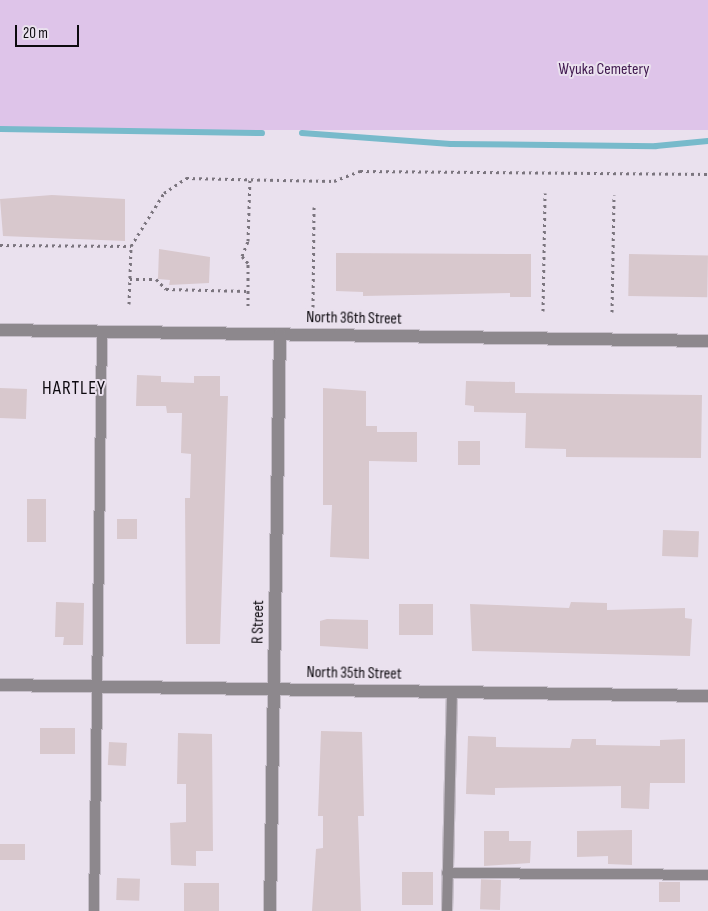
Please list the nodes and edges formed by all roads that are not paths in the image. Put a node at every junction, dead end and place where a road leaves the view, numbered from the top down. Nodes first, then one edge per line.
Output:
1 (0, 330) edge
2 (102, 331) junction
3 (280, 334) junction
4 (708, 341) edge
5 (0, 685) edge
6 (98, 687) junction
7 (274, 689) junction
8 (452, 692) junction
9 (708, 696) edge
10 (447, 873) junction
11 (708, 875) edge
12 (94, 911) edge
13 (270, 911) edge
14 (447, 911) edge

1 - 2 street, North 36th Street
2 - 3 street, North 36th Street
2 - 6 lane
3 - 4 street, North 36th Street
3 - 7 street, R Street
5 - 6 street, North 35th Street
6 - 7 street, North 35th Street
6 - 12 lane
7 - 8 street, North 35th Street
7 - 13 street, R Street
8 - 9 street, North 35th Street
8 - 10 lane
10 - 11 lane
10 - 14 lane

